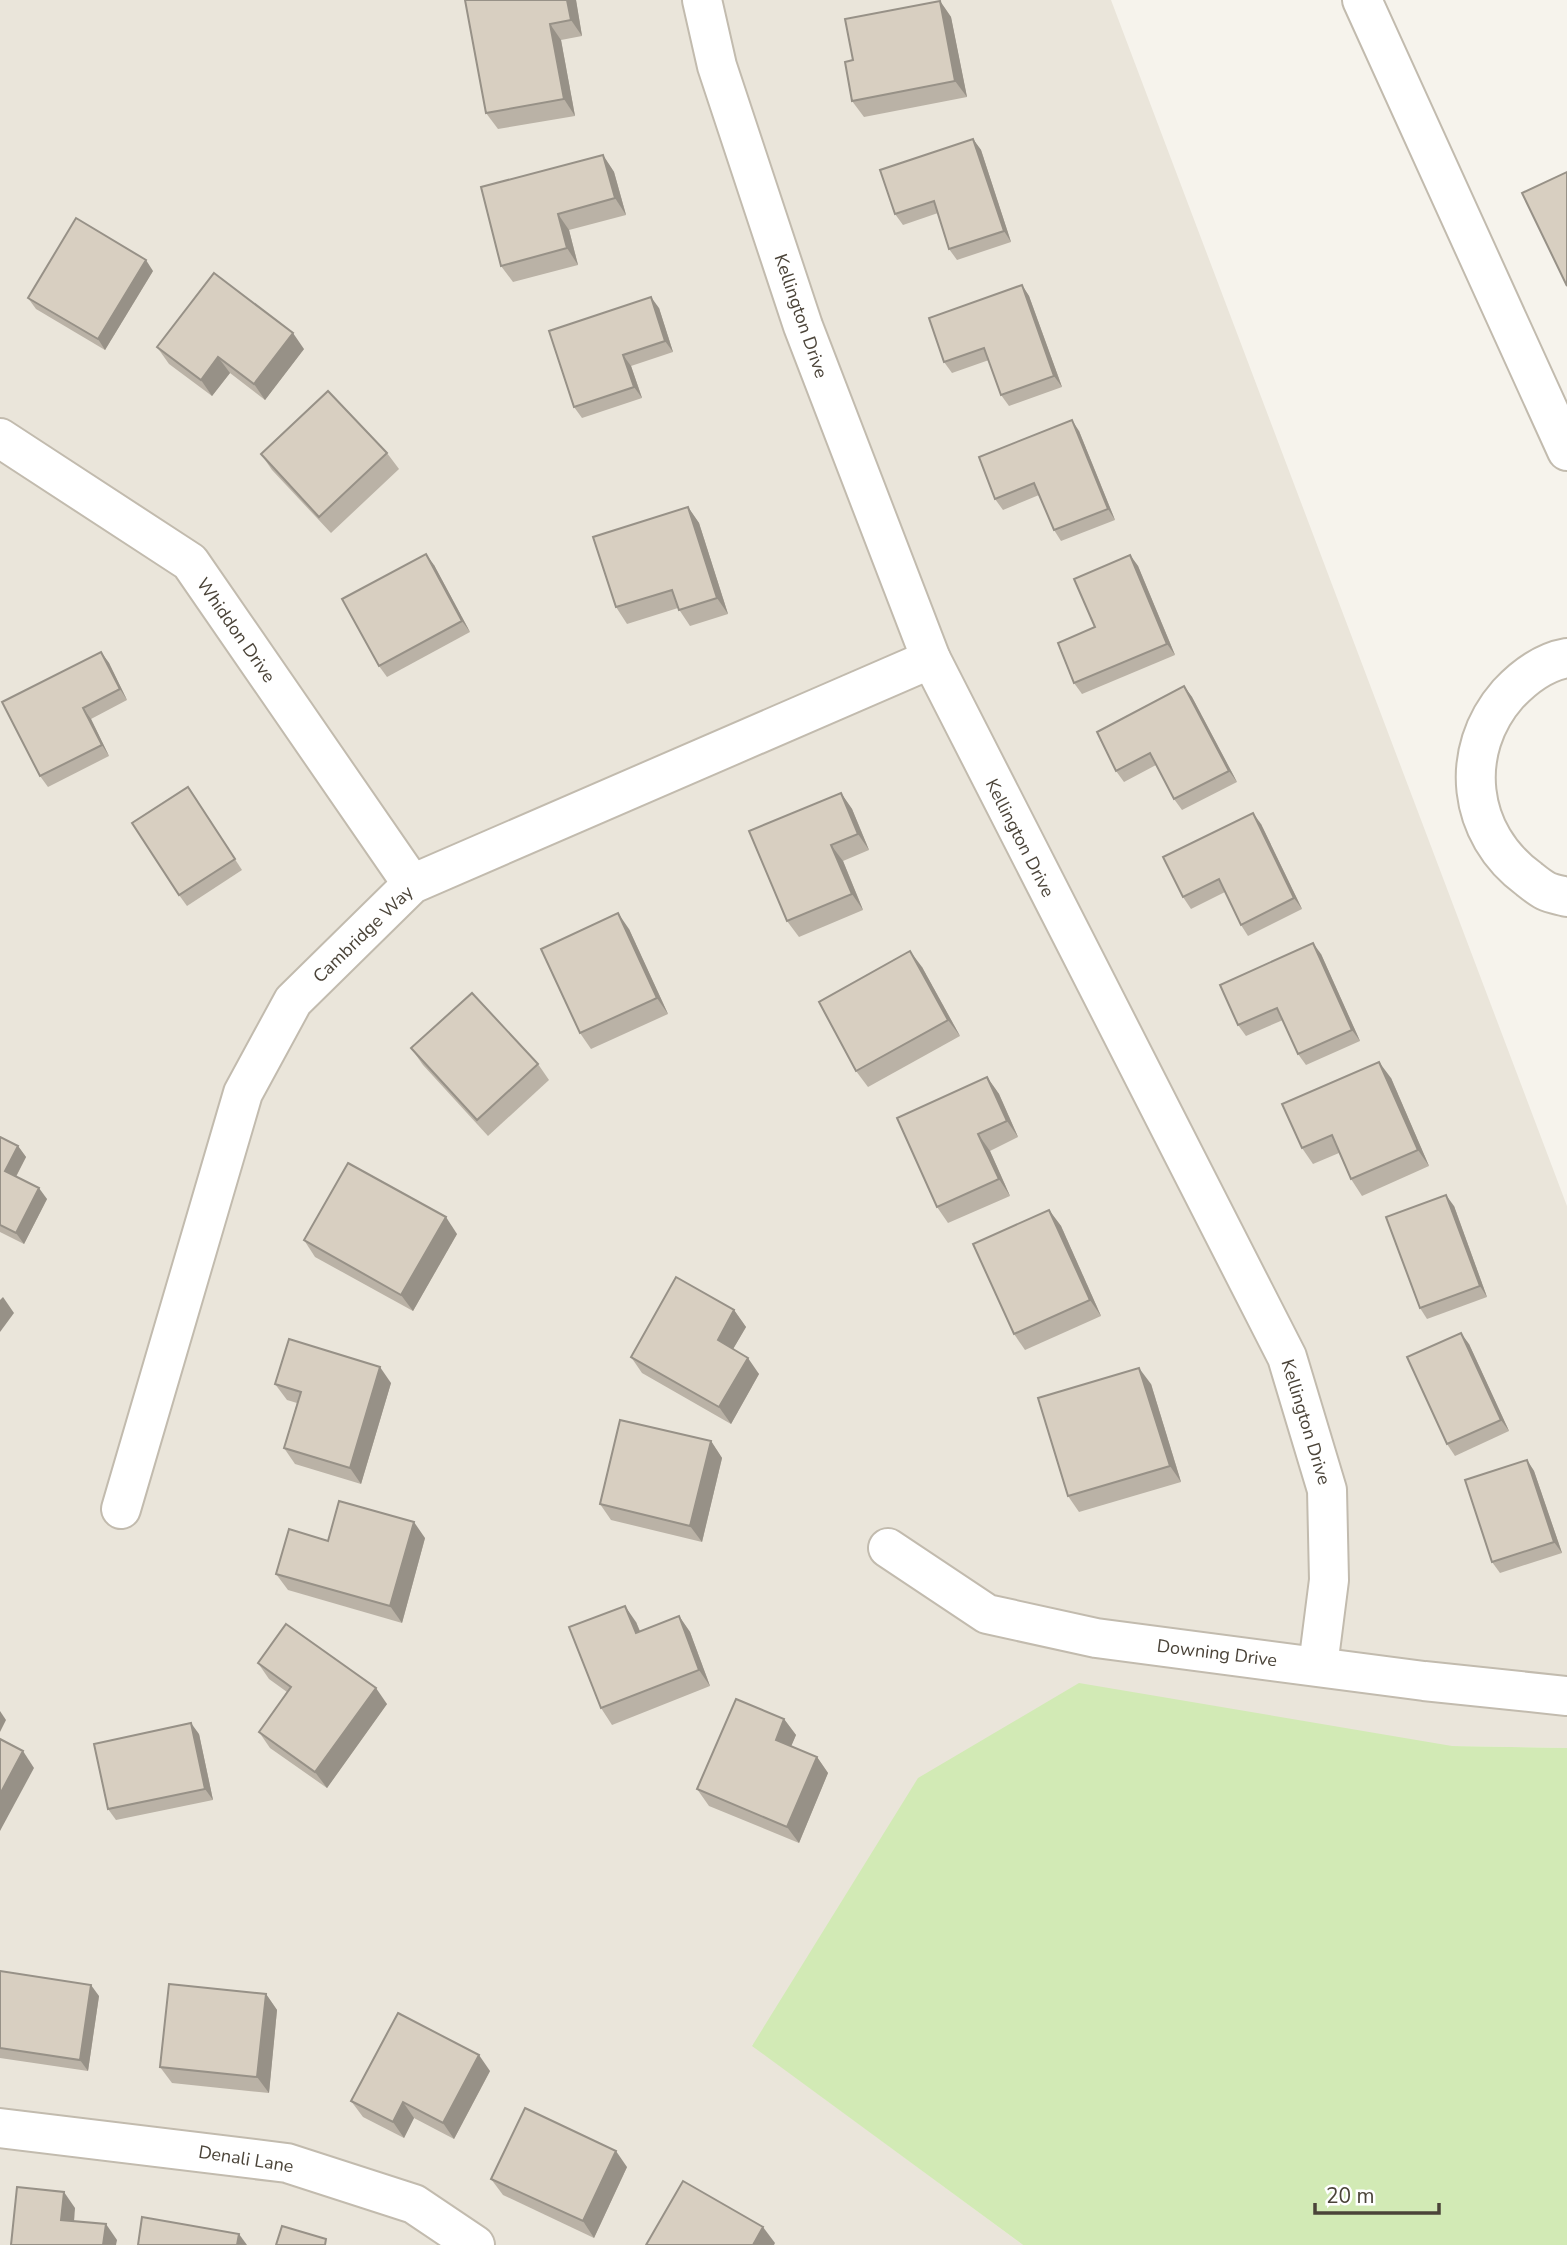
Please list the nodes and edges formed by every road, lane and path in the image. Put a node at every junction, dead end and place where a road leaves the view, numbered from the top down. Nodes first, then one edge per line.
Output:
1 (702, 0) edge
2 (1362, 0) edge
3 (0, 438) edge
4 (1567, 451) edge
5 (1567, 658) edge
6 (930, 659) junction
7 (412, 884) junction
8 (1567, 897) edge
9 (121, 1509) dead end
10 (888, 1548) dead end
11 (1318, 1666) junction
12 (1567, 1696) edge
13 (0, 2127) edge
14 (475, 2245) edge

1 - 6 street, Kellington Drive
2 - 4 street
3 - 7 street, Whiddon Drive
5 - 8 street
6 - 7 street, Cambridge Way
6 - 11 street, Kellington Drive
7 - 9 street, Cambridge Way
10 - 11 street, Downing Drive
11 - 12 street, Downing Drive
13 - 14 street, Denali Lane

